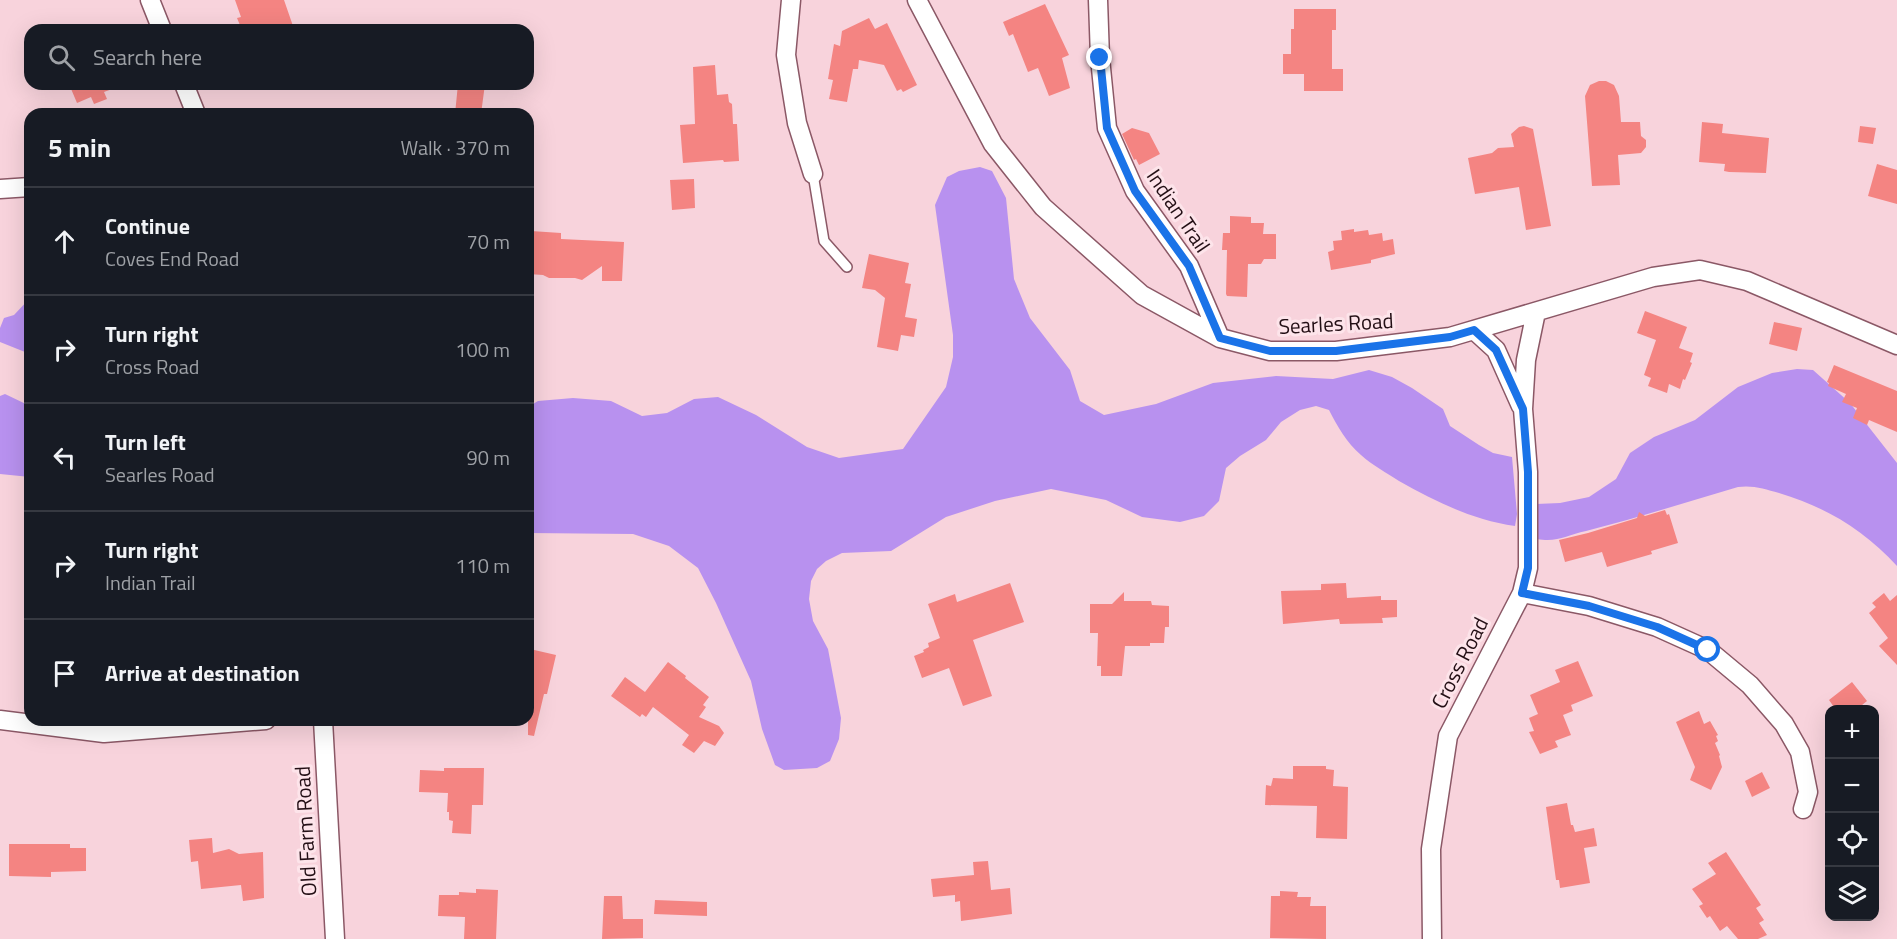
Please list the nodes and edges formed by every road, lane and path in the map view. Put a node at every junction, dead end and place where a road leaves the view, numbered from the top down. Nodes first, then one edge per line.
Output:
1 (150, 0) edge
2 (791, 0) edge
3 (917, 0) edge
4 (1098, 0) edge
5 (160, 24) edge
6 (186, 90) edge
7 (194, 108) edge
8 (813, 174) joint
9 (24, 187) edge
10 (0, 189) edge
11 (847, 267) dead end
12 (1536, 312) junction
13 (1474, 330) junction
14 (1220, 338) junction
15 (1897, 345) edge
16 (1523, 409) junction
17 (1522, 593) junction
18 (0, 720) edge
19 (24, 723) edge
20 (48, 726) edge
21 (191, 726) edge
22 (323, 726) edge
23 (1803, 809) dead end
24 (335, 939) edge
25 (1432, 939) edge

1 - 5 street
2 - 8 street
3 - 14 street, Searles Road
4 - 14 street, Indian Trail
6 - 7 street
8 - 11 lane
9 - 10 street
12 - 13 street, Searles Road
12 - 15 street, Searles Road
12 - 16 street, Cross Road
13 - 14 street, Searles Road
13 - 16 street, Cross Road
16 - 17 street, Cross Road
17 - 23 street
17 - 25 street, Cross Road
18 - 19 street
20 - 21 street
22 - 24 street, Old Farm Road

